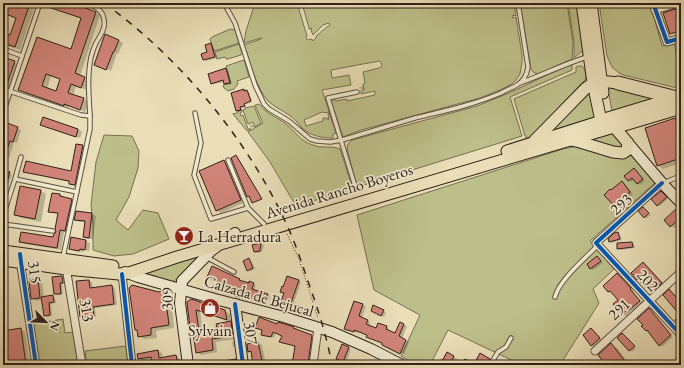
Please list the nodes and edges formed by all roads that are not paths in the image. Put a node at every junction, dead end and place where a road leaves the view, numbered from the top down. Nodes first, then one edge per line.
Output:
1 (40, 3) edge
2 (87, 3) edge
3 (224, 3) edge
4 (518, 3) edge
5 (582, 3) edge
6 (591, 3) edge
7 (678, 3) edge
8 (654, 7) edge
9 (681, 38) edge
10 (3, 49) edge
11 (22, 56) junction
12 (589, 56) junction
13 (599, 67) junction
14 (597, 82) junction
15 (618, 83) junction
16 (519, 84) junction
17 (3, 89) edge
18 (10, 91) junction
19 (357, 92) dead end
20 (680, 101) edge
21 (3, 113) edge
22 (195, 114) dead end
23 (90, 116) junction
24 (608, 123) junction
25 (342, 140) junction
26 (570, 140) junction
27 (527, 144) junction
28 (627, 147) junction
29 (21, 157) dead end
30 (228, 160) dead end
31 (681, 176) edge
32 (15, 179) junction
33 (662, 183) junction
34 (355, 186) dead end
35 (77, 192) junction
36 (681, 203) edge
37 (248, 208) junction
38 (3, 216) edge
39 (3, 224) edge
40 (264, 224) junction
41 (53, 231) dead end
42 (235, 233) junction
43 (221, 244) junction
44 (597, 244) junction
45 (3, 251) edge
46 (205, 257) junction
47 (20, 258) junction
48 (3, 260) edge
49 (65, 263) junction
50 (104, 265) junction
51 (234, 272) dead end
52 (681, 272) edge
53 (125, 273) junction
54 (181, 288) junction
55 (555, 297) dead end
56 (650, 300) junction
57 (235, 304) junction
58 (318, 328) junction
59 (681, 335) edge
60 (511, 338) dead end
61 (595, 351) dead end
62 (36, 365) edge
63 (82, 365) edge
64 (132, 365) edge
65 (188, 365) edge
66 (244, 365) edge
67 (313, 365) edge
68 (402, 365) edge
69 (490, 365) edge

1 - 11 lane
2 - 23 lane
3 - 25 lane
4 - 16 lane
5 - 12 main road
6 - 13 main road
7 - 8 street
8 - 9 street
10 - 11 lane
11 - 18 lane
12 - 14 main road
12 - 16 lane
13 - 14 main road
13 - 15 main road
14 - 15 main road
14 - 24 main road
14 - 27 main road
15 - 20 highway
16 - 25 lane
17 - 18 lane
18 - 21 lane
18 - 23 lane
19 - 25 lane
20 - 24 highway, Avenida Rancho Boyeros
22 - 37 lane
23 - 35 lane
24 - 26 main road, Avenida Rancho Boyeros
24 - 27 main road, Avenida Rancho Boyeros
24 - 28 main road
25 - 34 lane
26 - 28 main road
26 - 43 main road, Avenida Rancho Boyeros
27 - 40 main road, Avenida Rancho Boyeros
28 - 33 main road
29 - 32 lane
30 - 37 lane
31 - 33 lane
32 - 35 lane
32 - 38 lane
33 - 36 main road
33 - 44 street, 293
35 - 49 lane
37 - 40 lane
39 - 41 lane
40 - 42 main road, Avenida Rancho Boyeros
42 - 43 main road, 309
42 - 50 main road, Avenida Rancho Boyeros
43 - 46 main road, 309
43 - 53 main road, Avenida Rancho Boyeros
44 - 55 lane
44 - 56 street, 202
45 - 47 main road
46 - 51 lane
46 - 54 main road, 309
47 - 48 main road
47 - 49 main road
47 - 62 street, 315
49 - 50 main road, Avenida Rancho Boyeros
49 - 53 main road, Avenida Rancho Boyeros
49 - 63 street, 313
50 - 53 main road, Calzada de Bejucal
52 - 56 street, 291
53 - 54 main road, Calzada de Bejucal
53 - 64 street
54 - 57 main road, Calzada de Bejucal
54 - 65 main road, 309
56 - 59 street, 202
56 - 61 street, 291
57 - 58 main road, Calzada de Bejucal
57 - 66 main road, 307
58 - 67 street
58 - 68 main road, Calzada de Bejucal
60 - 69 lane

